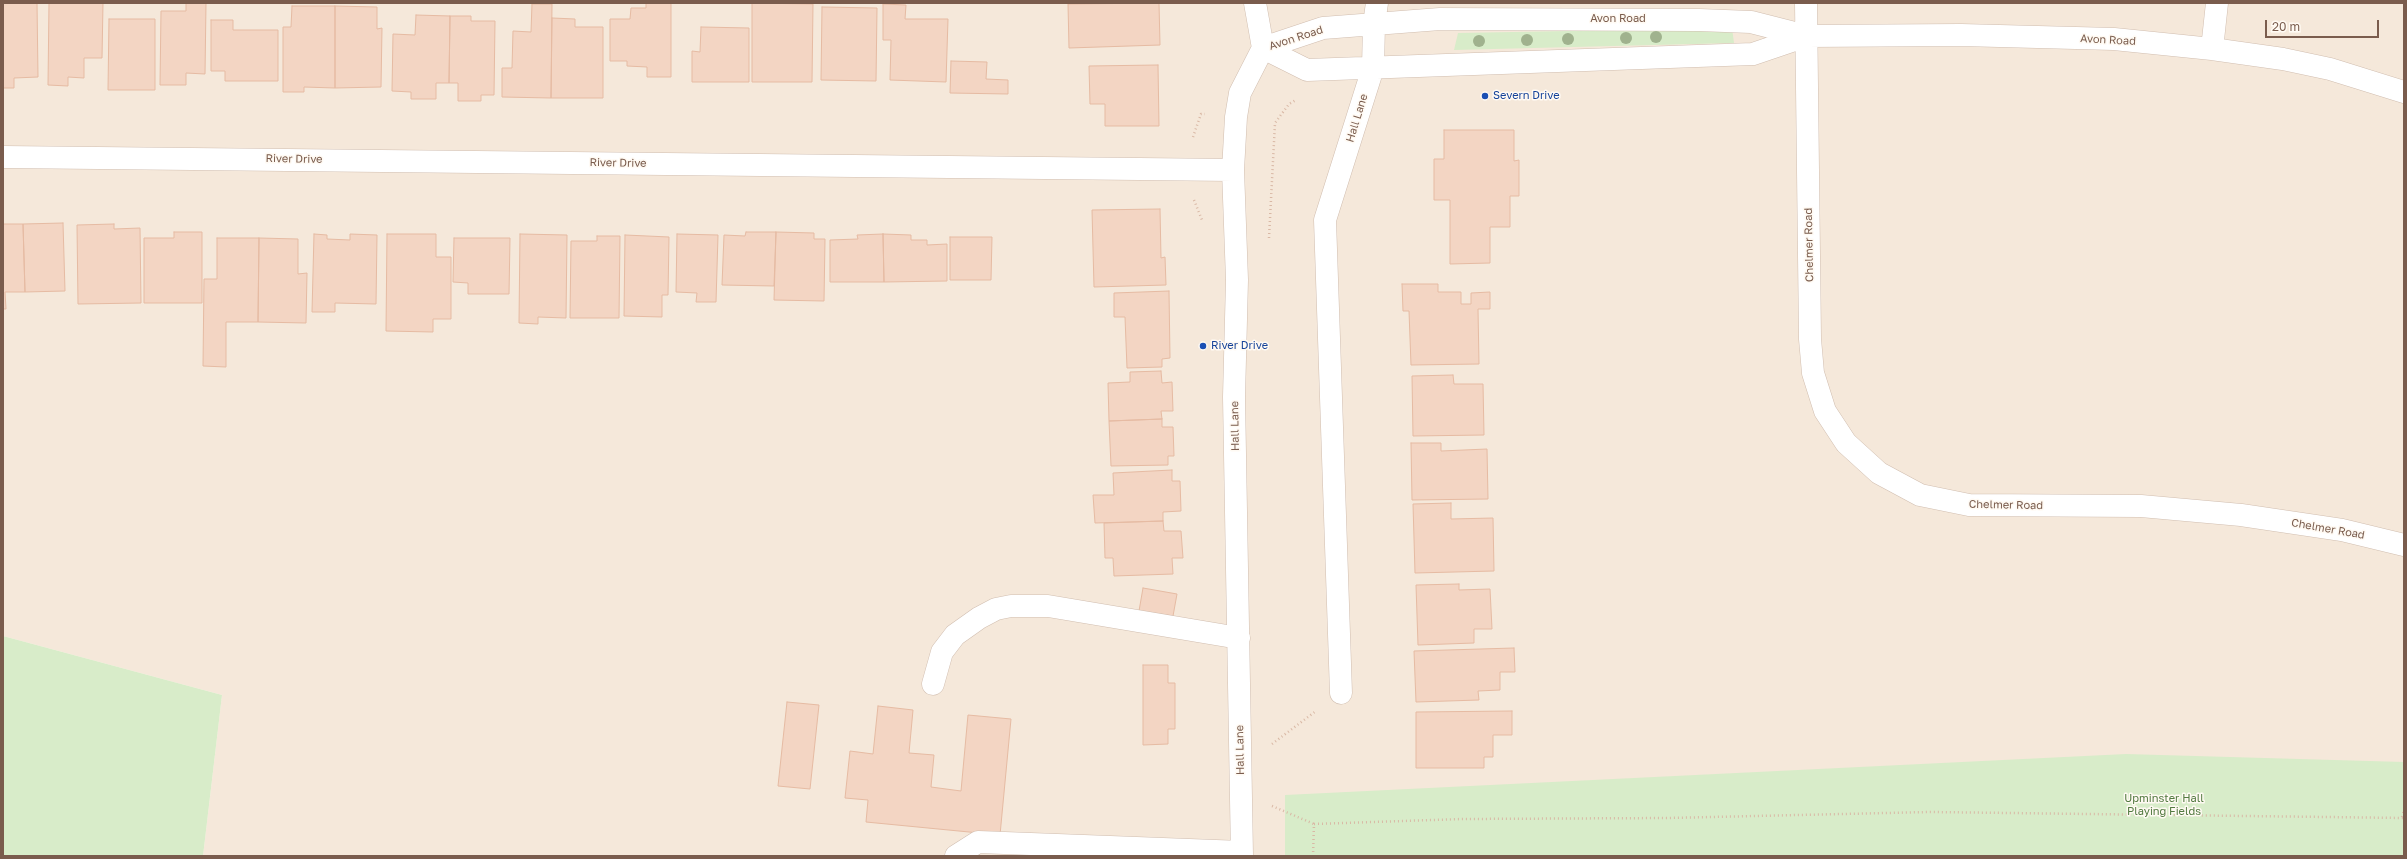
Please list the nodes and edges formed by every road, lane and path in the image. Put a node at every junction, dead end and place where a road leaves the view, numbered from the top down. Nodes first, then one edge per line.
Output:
1 (1255, 3) edge
2 (1806, 3) edge
3 (2217, 3) edge
4 (1376, 13) edge
5 (1806, 36) junction
6 (1263, 48) junction
7 (2212, 49) junction
8 (1373, 68) junction
9 (2404, 92) edge
10 (1303, 99) dead end
11 (1201, 114) dead end
12 (1269, 121) dead end
13 (1193, 139) dead end
14 (3, 156) edge
15 (1233, 170) junction
16 (2404, 545) edge
17 (1239, 638) junction
18 (933, 684) dead end
19 (1341, 693) joint
20 (1268, 746) dead end
21 (1268, 804) dead end
22 (2404, 810) edge
23 (2403, 818) edge
24 (1314, 824) junction
25 (1242, 854) edge
26 (956, 856) edge
27 (1313, 856) edge

1 - 6 street
2 - 5 street
3 - 7 street
4 - 5 street, Avon Road
4 - 6 street, Avon Road
4 - 8 street, Hall Lane
5 - 7 street, Avon Road
5 - 8 street, Avon Road
5 - 16 street, Chelmer Road
6 - 8 street, Avon Road
6 - 15 street, Hall Lane
7 - 9 street, Avon Road
8 - 19 street, Hall Lane
10 - 12 path
11 - 13 path
14 - 15 street, River Drive
15 - 17 street, Hall Lane
17 - 18 street
17 - 25 street, Hall Lane
19 - 20 path
21 - 24 path
22 - 23 path
23 - 24 path
24 - 27 path
25 - 26 street

